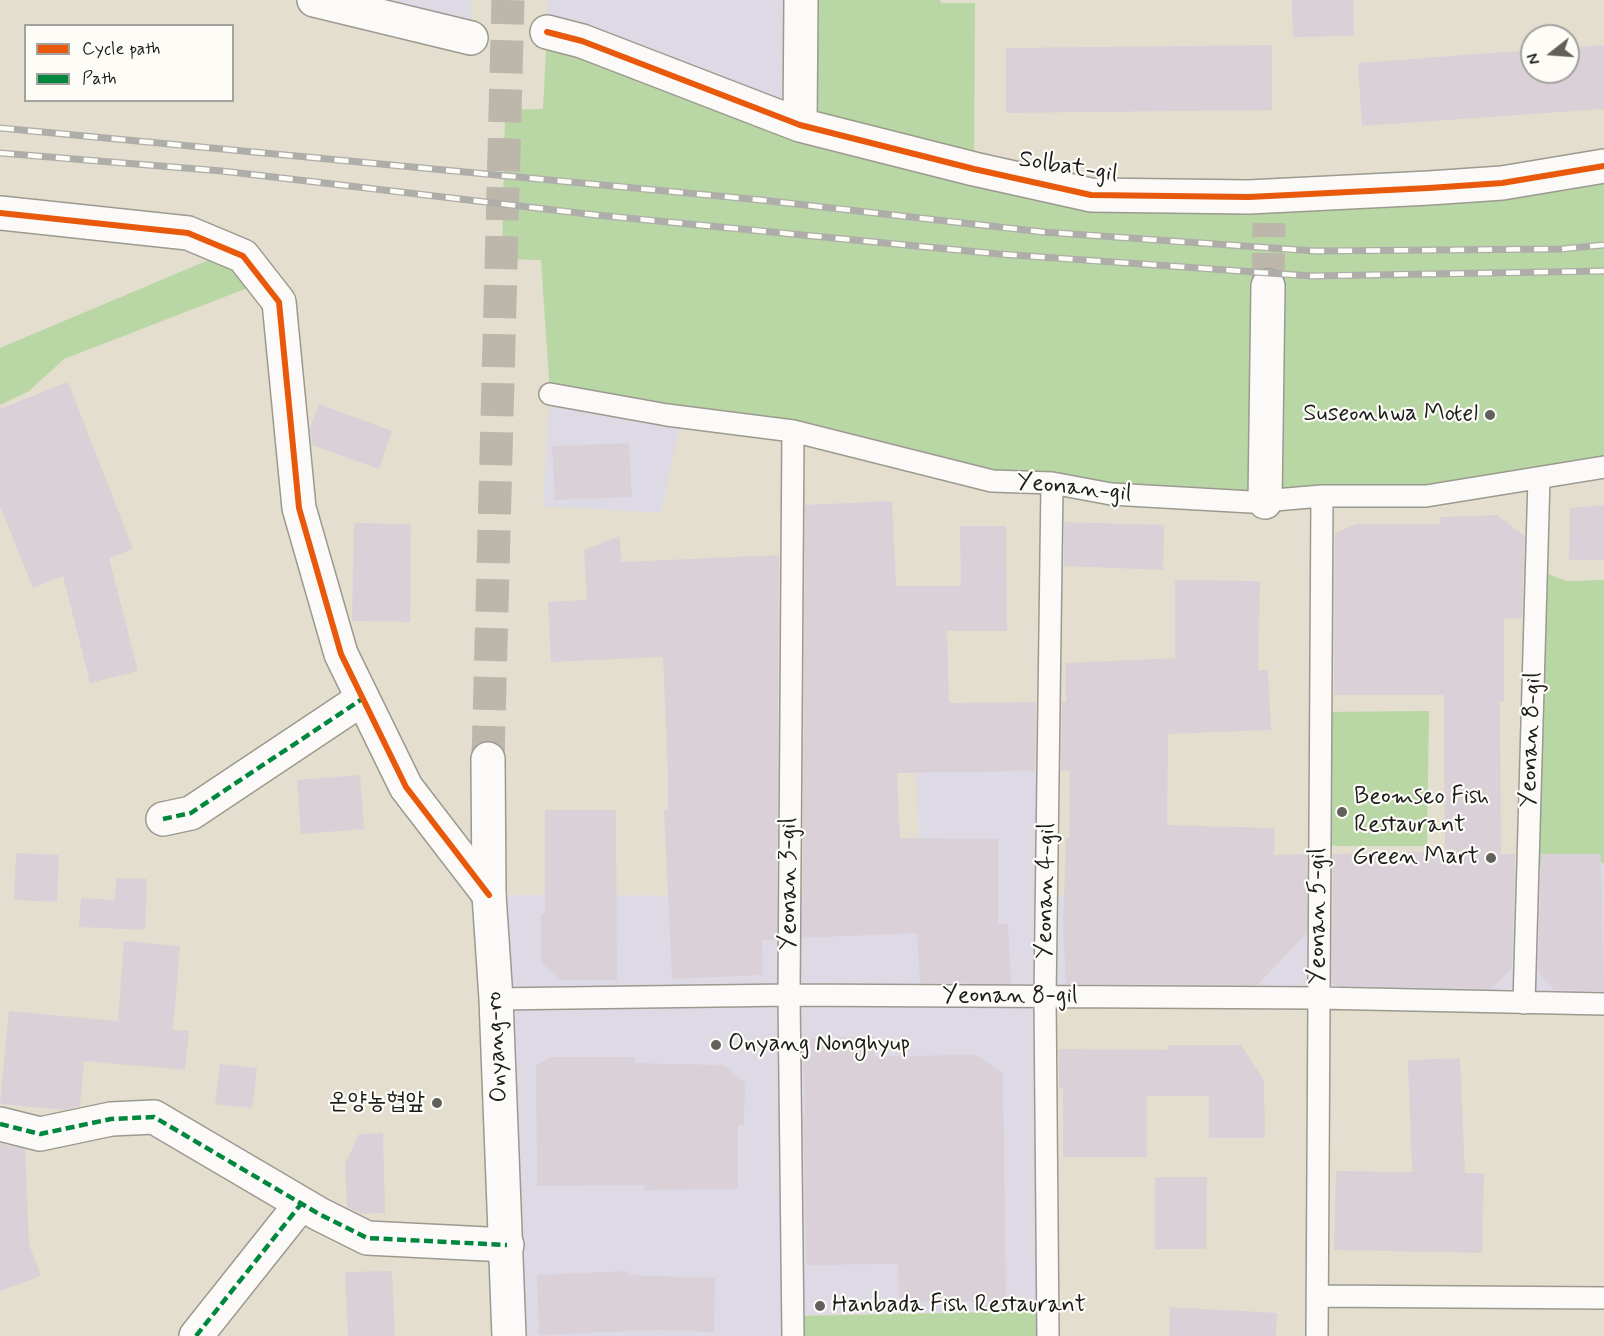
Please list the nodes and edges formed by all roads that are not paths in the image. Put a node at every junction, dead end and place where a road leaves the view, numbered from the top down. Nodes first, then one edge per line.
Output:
1 (314, 0) edge
2 (801, 0) edge
3 (547, 32) dead end
4 (471, 38) dead end
5 (800, 125) junction
6 (1604, 166) edge
7 (0, 213) edge
8 (1268, 285) tunnel mouth
9 (550, 394) dead end
10 (793, 431) junction
11 (1604, 466) edge
12 (1539, 478) junction
13 (1052, 483) junction
14 (1322, 496) junction
15 (1265, 502) junction
16 (362, 699) junction
17 (488, 759) tunnel mouth
18 (163, 819) dead end
19 (489, 895) junction
20 (789, 995) junction
21 (1045, 997) junction
22 (1319, 998) junction
23 (496, 999) junction
24 (1524, 1003) junction
25 (1604, 1004) edge
26 (0, 1124) edge
27 (301, 1204) junction
28 (507, 1245) junction
29 (1317, 1296) junction
30 (1604, 1298) edge
31 (196, 1336) edge
32 (509, 1336) edge
33 (794, 1336) edge
34 (1048, 1336) edge
35 (1317, 1336) edge

1 - 4 street
2 - 5 street
3 - 5 street, Solbat-gil
5 - 6 street, Solbat-gil
7 - 16 street
8 - 15 street
9 - 10 lane, Yeonan-gil
10 - 13 lane, Yeonan-gil
10 - 20 lane, Yeonan 3-gil
11 - 12 lane, Yeonan-gil
12 - 14 lane, Yeonan-gil
12 - 24 lane, Yeonan 8-gil
13 - 15 lane, Yeonan-gil
13 - 21 lane, Yeonan 4-gil
14 - 15 lane, Yeonan-gil
14 - 22 lane, Yeonan 5-gil
16 - 18 street
16 - 19 street
17 - 19 street, Onyang-ro
19 - 23 street, Onyang-ro
20 - 21 lane, Yeonan 8-gil
20 - 23 lane, Yeonan 8-gil
20 - 33 lane, Yeonan 3-gil
21 - 22 lane, Yeonan 8-gil
21 - 34 lane, Yeonan 4-gil
22 - 24 lane, Yeonan 8-gil
22 - 29 lane, Yeonan 5-gil
23 - 28 street, Onyang-ro
24 - 25 lane, Yeonan 8-gil
26 - 27 street
27 - 28 street
27 - 31 street
28 - 32 street, Onyang-ro
29 - 30 lane
29 - 35 lane, Yeonan 5-gil

